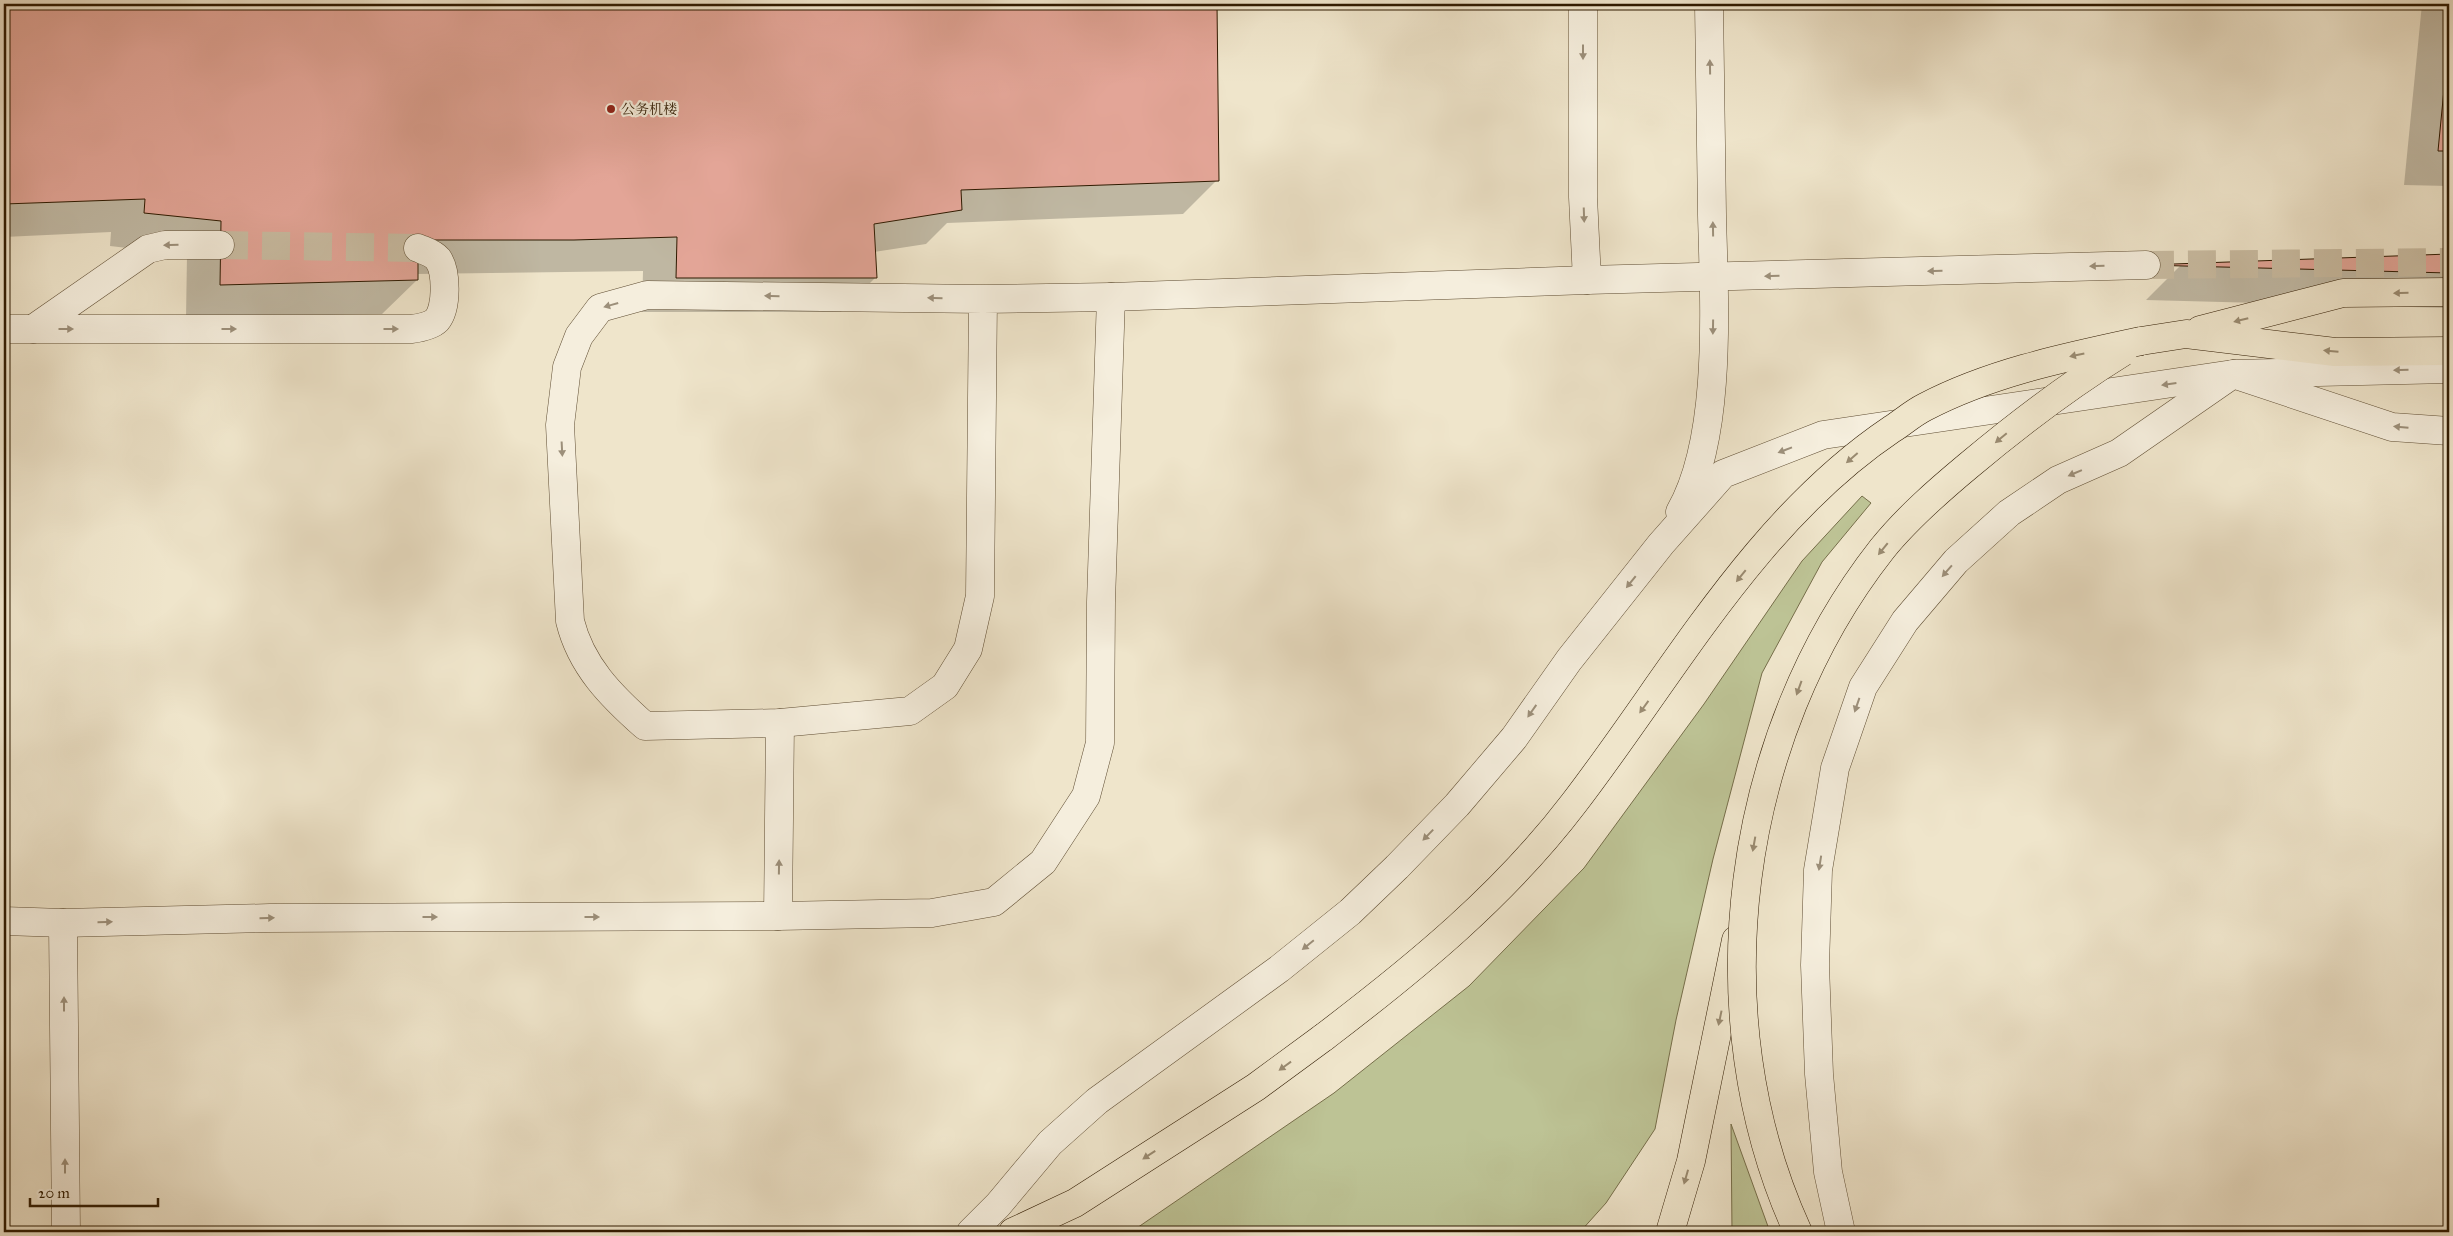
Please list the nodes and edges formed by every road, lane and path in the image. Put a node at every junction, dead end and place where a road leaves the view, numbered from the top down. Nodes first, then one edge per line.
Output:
1 (1584, 4) edge
2 (1709, 4) edge
3 (220, 246) tunnel mouth
4 (418, 248) tunnel mouth
5 (2146, 265) tunnel mouth
6 (1714, 278) junction
7 (1587, 280) junction
8 (2449, 292) edge
9 (1111, 297) junction
10 (983, 299) junction
11 (4, 329) edge
12 (33, 329) junction
13 (2186, 334) junction
14 (2142, 341) junction
15 (2449, 351) edge
16 (2449, 369) edge
17 (2233, 374) junction
18 (2449, 431) edge
19 (1661, 544) junction
20 (780, 722) junction
21 (1744, 902) junction
22 (778, 916) junction
23 (4, 922) edge
24 (64, 923) junction
25 (66, 1232) edge
26 (971, 1232) edge
27 (1013, 1232) edge
28 (1670, 1232) edge
29 (1798, 1232) edge
30 (1841, 1232) edge

1 -> 7 street
6 -> 2 street
3 -> 12 street
12 -> 4 street
5 -> 6 street
6 - 7 street
6 -> 19 street
7 - 9 street
8 -> 13 main road
9 - 10 street
9 - 22 street
10 - 20 street
10 -> 20 street
11 - 12 street
13 - 14 main road
15 -> 13 main road
14 -> 21 main road, bridge
14 -> 27 main road, bridge
16 -> 17 street
18 -> 17 street
17 -> 19 street
17 -> 30 street
19 -> 26 street
22 -> 20 street
21 -> 28 main road, bridge
21 - 29 main road, bridge
24 -> 22 street
23 - 24 street
25 -> 24 street

